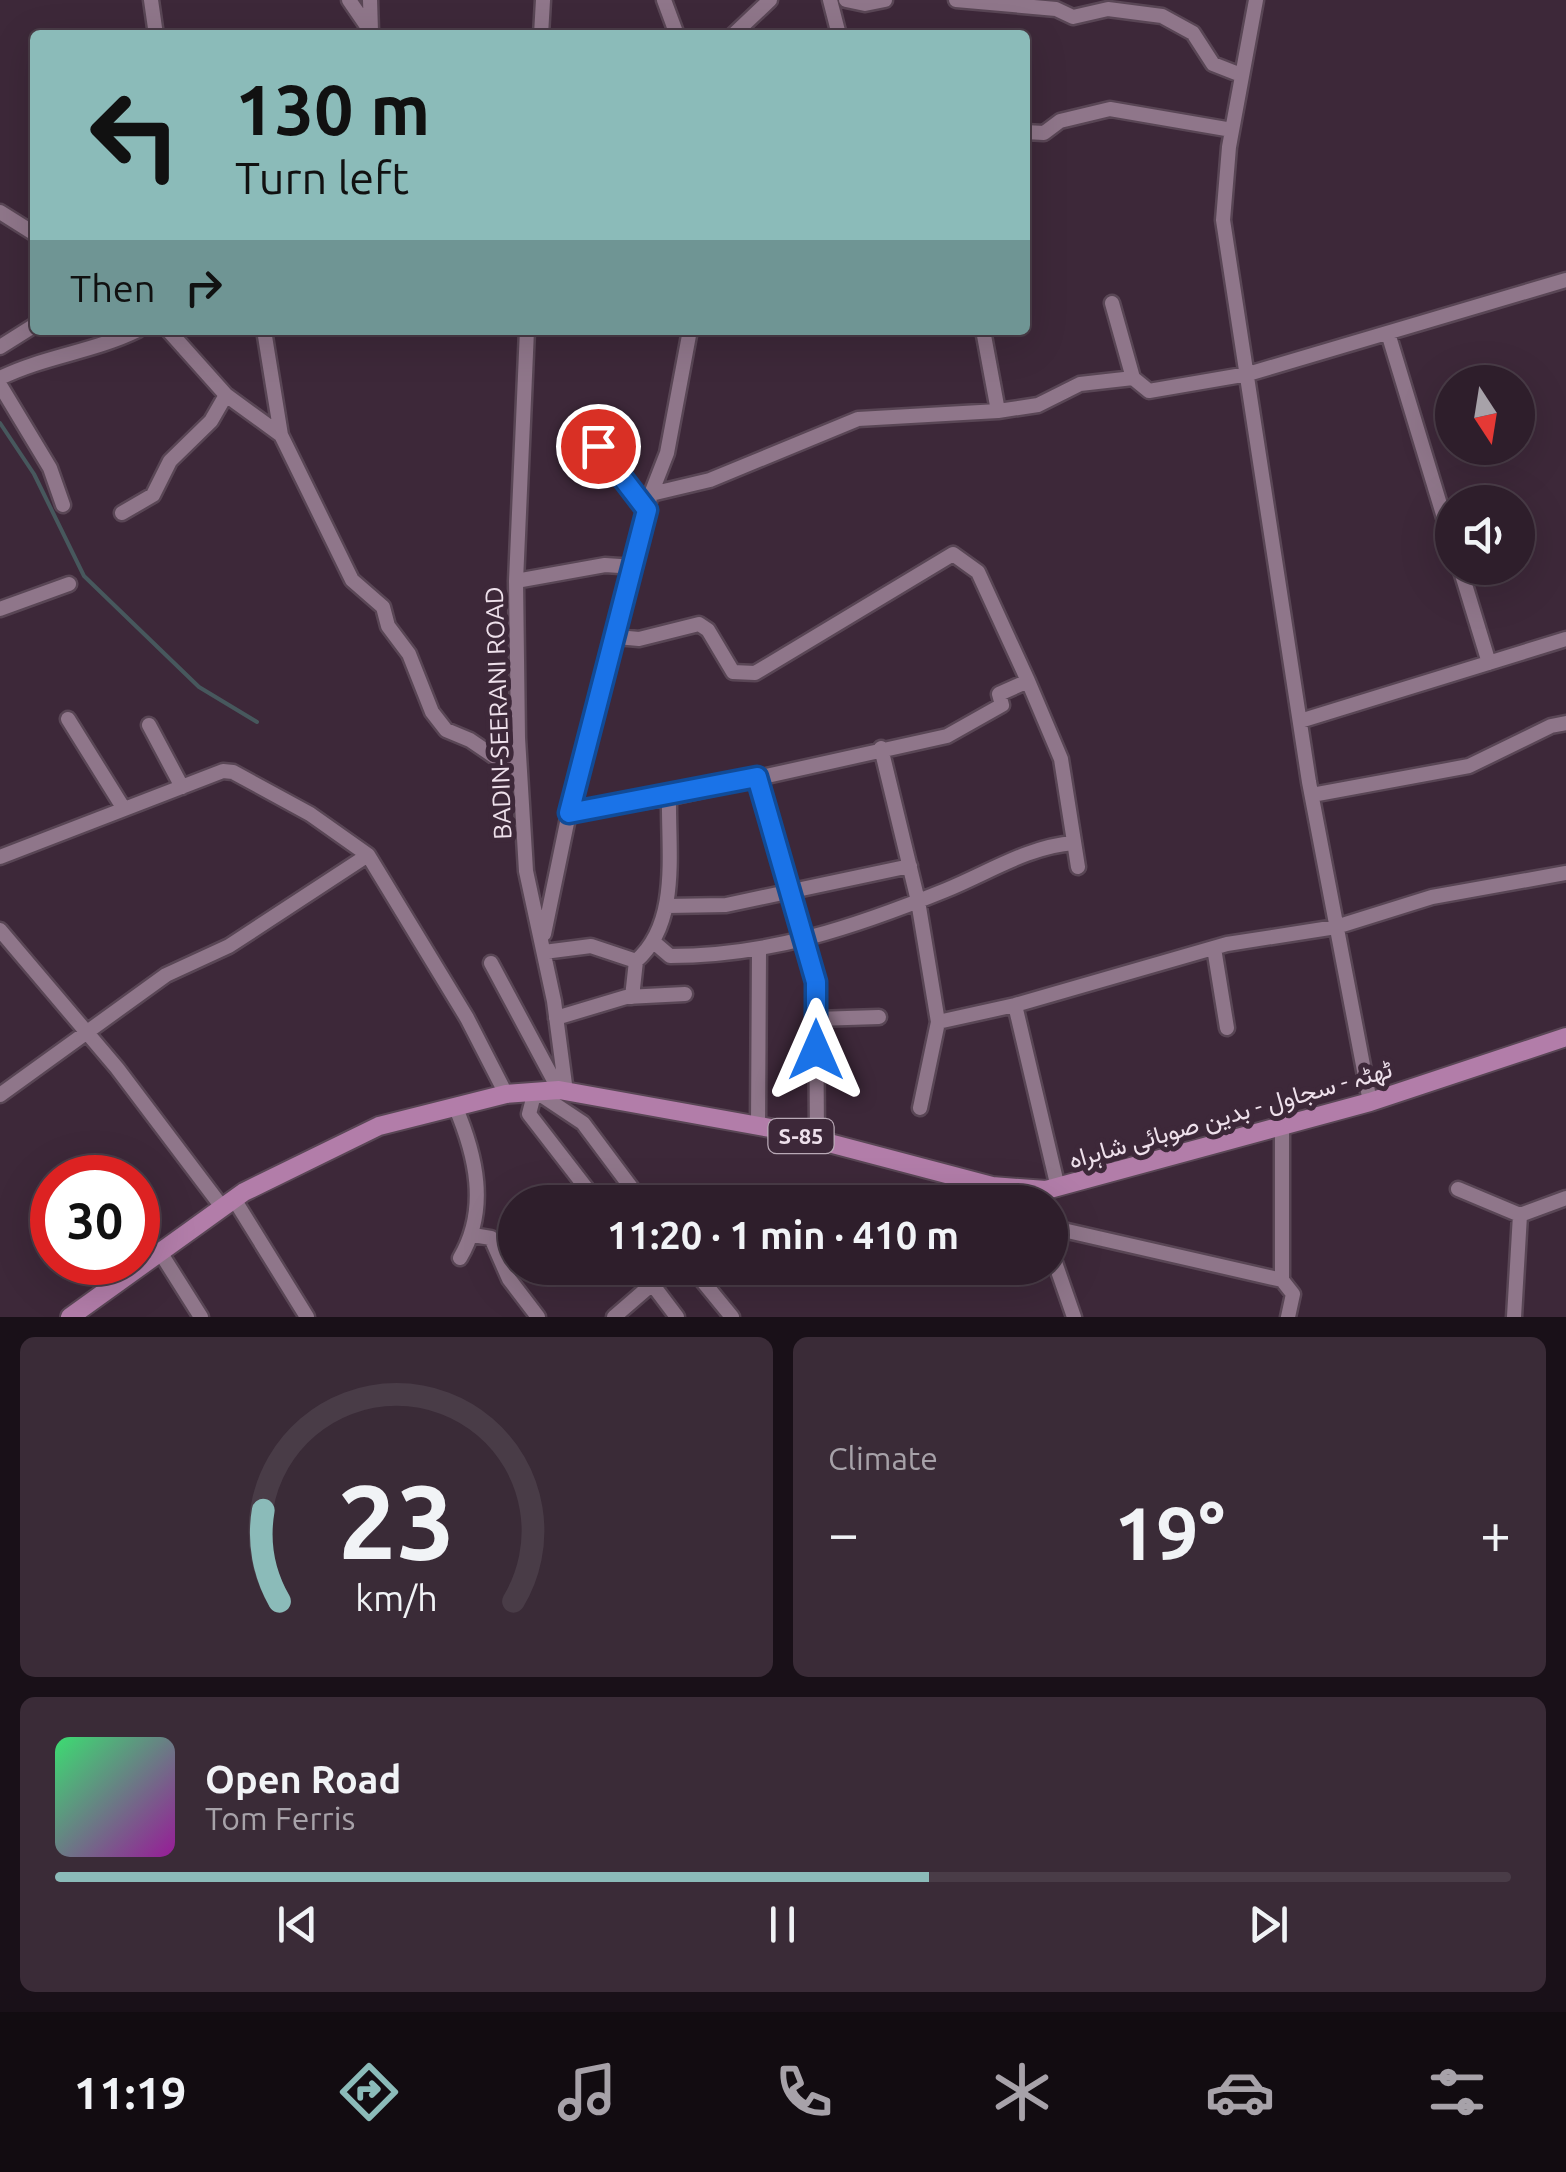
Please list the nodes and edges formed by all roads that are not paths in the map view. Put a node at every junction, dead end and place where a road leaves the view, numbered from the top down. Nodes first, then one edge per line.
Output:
1 (151, 0) edge
2 (349, 0) edge
3 (370, 0) edge
4 (543, 0) edge
5 (664, 0) edge
6 (770, 0) edge
7 (830, 0) edge
8 (846, 0) edge
9 (885, 0) edge
10 (956, 0) edge
11 (1256, 0) edge
12 (155, 30) edge
13 (370, 30) edge
14 (372, 30) edge
15 (541, 30) edge
16 (675, 30) edge
17 (738, 30) edge
18 (837, 30) edge
19 (1241, 75) junction
20 (1232, 130) junction
21 (1030, 132) edge
22 (0, 212) edge
23 (30, 231) edge
24 (1566, 280) edge
25 (1112, 304) dead end
26 (30, 328) edge
27 (1388, 333) junction
28 (127, 335) edge
29 (174, 335) edge
30 (265, 335) edge
31 (528, 335) edge
32 (689, 335) edge
33 (984, 335) edge
34 (0, 347) edge
35 (1248, 374) junction
36 (1133, 378) junction
37 (0, 381) edge
38 (226, 395) junction
39 (998, 411) junction
40 (282, 435) junction
41 (598, 446) dead end
42 (1435, 488) edge
43 (651, 494) junction
44 (63, 505) dead end
45 (647, 510) junction
46 (122, 514) dead end
47 (635, 567) junction
48 (516, 581) junction
49 (69, 584) dead end
50 (1465, 585) edge
51 (0, 608) edge
52 (617, 637) junction
53 (1566, 639) edge
54 (1489, 663) junction
55 (1028, 681) junction
56 (68, 719) dead end
57 (1300, 721) junction
58 (1566, 724) edge
59 (149, 725) dead end
60 (881, 748) junction
61 (520, 774) junction
62 (757, 777) junction
63 (182, 786) junction
64 (1312, 795) junction
65 (669, 797) junction
66 (124, 809) junction
67 (569, 813) junction
68 (1074, 844) junction
69 (368, 855) junction
70 (0, 857) edge
71 (910, 866) junction
72 (1078, 868) dead end
73 (1566, 874) edge
74 (790, 891) junction
75 (918, 901) junction
76 (666, 906) junction
77 (1336, 926) junction
78 (0, 930) edge
79 (804, 938) junction
80 (656, 944) junction
81 (543, 946) junction
82 (1214, 948) junction
83 (759, 952) junction
84 (636, 962) junction
85 (491, 963) dead end
86 (685, 994) dead end
87 (632, 997) junction
88 (1015, 1005) junction
89 (879, 1016) dead end
90 (556, 1018) junction
91 (816, 1020) junction
92 (938, 1022) junction
93 (1228, 1028) dead end
94 (88, 1034) junction
95 (1566, 1037) edge
96 (562, 1091) junction
97 (535, 1092) junction
98 (506, 1094) junction
99 (0, 1096) edge
100 (1370, 1102) junction
101 (455, 1106) junction
102 (920, 1108) dead end
103 (758, 1126) junction
104 (1282, 1127) junction
105 (817, 1140) junction
106 (584, 1185) edge
107 (629, 1185) edge
108 (988, 1185) edge
109 (1048, 1185) edge
110 (1068, 1189) edge
111 (1458, 1189) dead end
112 (1566, 1198) edge
113 (228, 1203) junction
114 (1520, 1215) junction
115 (1068, 1231) edge
116 (473, 1235) junction
117 (160, 1252) joint
118 (460, 1258) dead end
119 (1282, 1280) junction
120 (114, 1285) edge
121 (651, 1285) joint
122 (706, 1285) edge
123 (1063, 1285) edge
124 (70, 1317) edge
125 (200, 1317) edge
126 (307, 1317) edge
127 (538, 1317) edge
128 (614, 1317) edge
129 (677, 1317) edge
130 (732, 1317) edge
131 (1074, 1317) edge
132 (1288, 1317) edge
133 (1514, 1317) edge

1 - 12 street
2 - 13 street
3 - 14 street
4 - 15 street
5 - 16 street
6 - 17 street
7 - 18 street
8 - 9 street
10 - 19 street
11 - 19 street
19 - 20 street
20 - 21 street
20 - 35 street
22 - 23 street
24 - 27 street
25 - 36 street
26 - 34 street
27 - 35 street
27 - 42 street
28 - 37 street
29 - 38 street
30 - 40 street
31 - 48 street, BADIN-SEERANI ROAD
32 - 43 street
33 - 39 street
35 - 36 street
35 - 57 street
36 - 39 street
37 - 44 street
38 - 40 street
38 - 46 street
39 - 43 street
40 - 61 street
41 - 45 street
43 - 45 street
45 - 47 street
47 - 48 street
47 - 52 street
48 - 61 street, BADIN-SEERANI ROAD
49 - 51 street
50 - 54 street
52 - 55 street
52 - 67 street
53 - 54 street
54 - 57 street
55 - 60 street
55 - 68 street
56 - 66 street
57 - 64 street
58 - 64 street
59 - 63 street
60 - 62 street
60 - 71 street
61 - 81 street, BADIN-SEERANI ROAD
62 - 65 street
62 - 74 street
63 - 66 street
63 - 69 street
64 - 77 street
65 - 67 street
65 - 76 street
66 - 70 street
67 - 81 street
68 - 72 street
68 - 75 street
69 - 94 street
69 - 98 street
71 - 74 street
71 - 75 street
73 - 77 street
74 - 76 street
74 - 79 street
75 - 79 street
75 - 92 street
76 - 80 street
77 - 82 street
77 - 100 street
78 - 94 street
79 - 83 street
79 - 91 street
80 - 83 street
80 - 84 street
81 - 84 street
81 - 90 street, BADIN-SEERANI ROAD
82 - 88 street
82 - 93 street
83 - 103 street
84 - 87 street
85 - 96 street
86 - 87 street
87 - 90 street
88 - 92 street
88 - 109 street
89 - 91 street
90 - 96 street, BADIN-SEERANI ROAD
91 - 105 street
92 - 102 street
94 - 99 street
94 - 113 street
95 - 100 main road, ٹھٹہ - سجاول - بدین صوبائی شاہراہ / S-85
96 - 97 main road, ٹھٹہ - سجاول - بدین صوبائی شاہراہ / S-85
96 - 103 main road, ٹھٹہ - سجاول - بدین صوبائی شاہراہ / S-85
97 - 98 main road, ٹھٹہ - سجاول - بدین صوبائی شاہراہ / S-85
97 - 106 street
97 - 107 street
98 - 101 main road, ٹھٹہ - سجاول - بدین صوبائی شاہراہ / S-85
100 - 104 main road, ٹھٹہ - سجاول - بدین صوبائی شاہراہ / S-85
101 - 113 main road, ٹھٹہ - سجاول - بدین صوبائی شاہراہ / S-85
101 - 116 street
103 - 105 main road, ٹھٹہ - سجاول - بدین صوبائی شاہراہ / S-85
104 - 110 main road, ٹھٹہ - سجاول - بدین صوبائی شاہراہ / S-85
104 - 119 street
105 - 108 main road, ٹھٹہ - سجاول - بدین صوبائی شاہراہ / S-85
111 - 114 street
112 - 114 street
113 - 117 main road, ٹھٹہ - سجاول - بدین صوبائی شاہراہ / S-85
113 - 126 street
114 - 133 street
115 - 119 street
116 - 118 street
116 - 127 street
117 - 125 street
119 - 132 street
120 - 124 main road, ٹھٹہ - سجاول - بدین صوبائی شاہراہ / S-85
121 - 128 street
121 - 129 street
122 - 130 street
123 - 131 street

